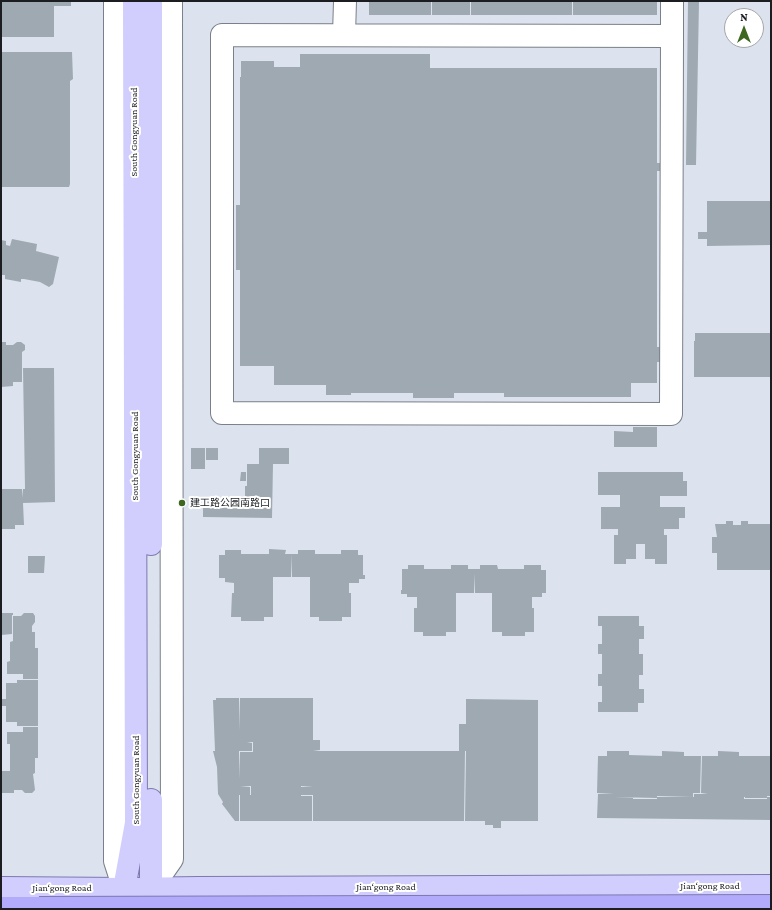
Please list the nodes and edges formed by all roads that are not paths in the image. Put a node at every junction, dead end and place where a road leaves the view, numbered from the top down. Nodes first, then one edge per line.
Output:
1 (115, 1) edge
2 (134, 1) edge
3 (151, 1) edge
4 (171, 1) edge
5 (345, 1) edge
6 (672, 1) edge
7 (344, 35) junction
8 (672, 36) junction
9 (771, 886) edge
10 (1, 888) edge
11 (124, 899) edge
12 (151, 899) edge
13 (771, 906) edge
14 (1, 908) edge

1 - 11 street
2 - 11 main road, South Gongyuan Road
3 - 12 main road, South Gongyuan Road
4 - 12 street
5 - 7 street
6 - 8 street
7 - 8 street
7 - 8 street
9 - 12 main road, Jian‘gong Road
10 - 11 main road, Jian‘gong Road
11 - 12 main road, Jian‘gong Road
13 - 14 highway, bridge

